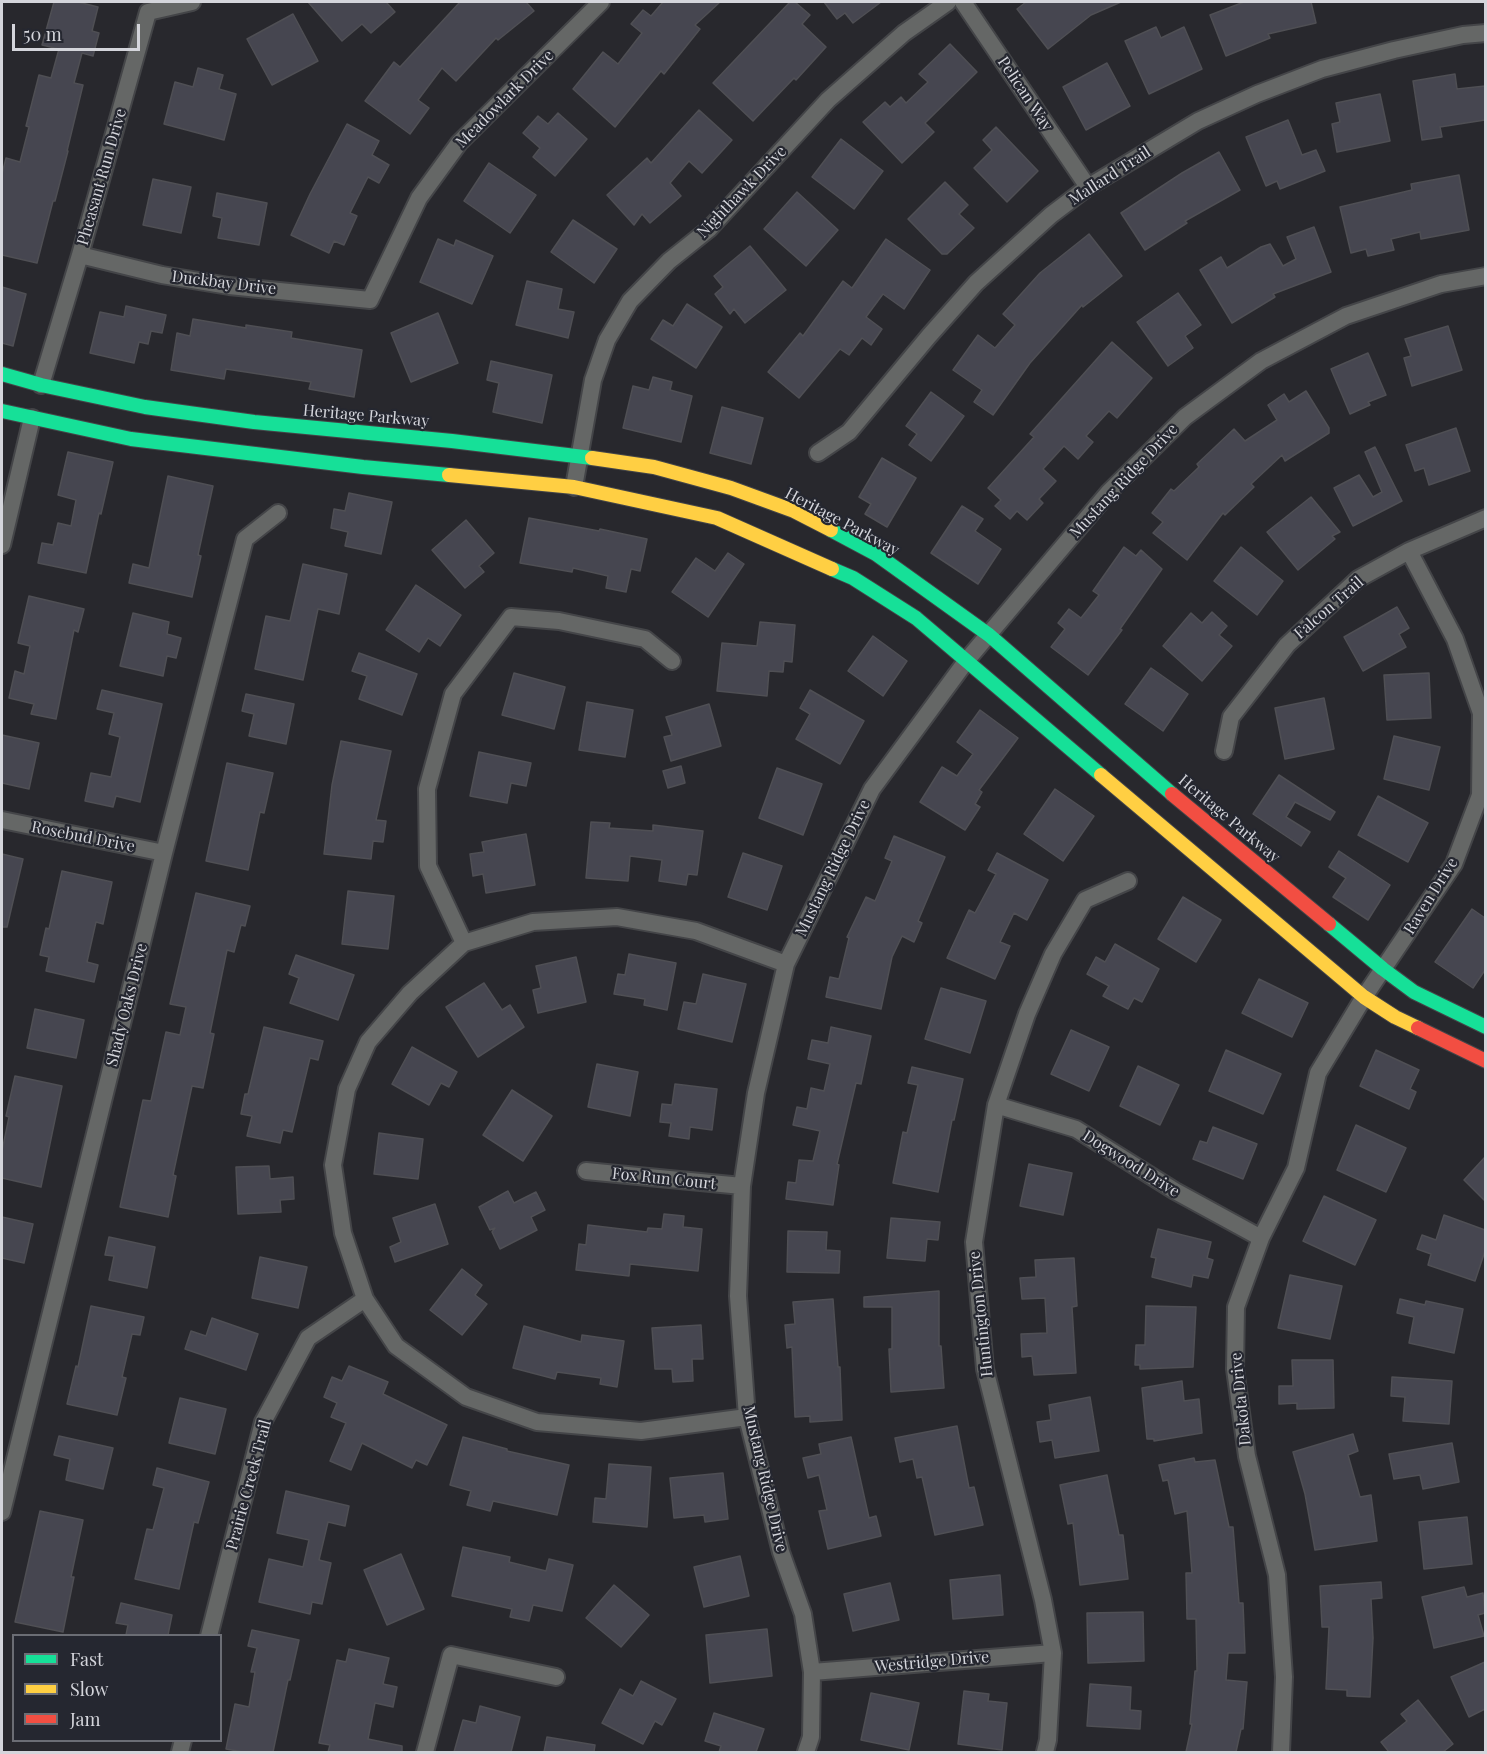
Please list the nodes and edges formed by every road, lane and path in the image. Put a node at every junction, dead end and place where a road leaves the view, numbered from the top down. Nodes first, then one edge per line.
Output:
1 (192, 2) edge
2 (601, 2) edge
3 (948, 2) edge
4 (963, 2) edge
5 (1485, 33) edge
6 (1088, 187) junction
7 (80, 255) junction
8 (1485, 276) edge
9 (370, 300) joint
10 (2, 374) edge
11 (41, 385) junction
12 (2, 411) edge
13 (32, 418) junction
14 (818, 453) dead end
15 (579, 456) junction
16 (574, 487) junction
17 (278, 513) dead end
18 (1485, 518) edge
19 (2, 545) edge
20 (1408, 551) junction
21 (989, 635) junction
22 (968, 660) junction
23 (672, 661) dead end
24 (1224, 751) dead end
25 (2, 820) edge
26 (164, 853) junction
27 (1128, 881) dead end
28 (464, 943) junction
29 (786, 964) junction
30 (1383, 969) junction
31 (1364, 997) junction
32 (1485, 1027) edge
33 (1485, 1061) edge
34 (996, 1105) junction
35 (586, 1171) dead end
36 (742, 1186) junction
37 (1261, 1238) junction
38 (365, 1299) junction
39 (747, 1417) junction
40 (2, 1512) edge
41 (209, 1634) edge
42 (1053, 1653) junction
43 (812, 1672) junction
44 (556, 1677) dead end
45 (425, 1752) edge
46 (806, 1752) edge
47 (1045, 1752) edge
48 (1281, 1752) edge

1 - 7 street, Pheasant Run Drive
2 - 9 street, Meadowlark Drive
3 - 15 street, Nighthawk Drive
4 - 6 street, Pelican Way
5 - 6 street, Mallard Trail
6 - 14 street, Mallard Trail
7 - 9 street, Duckbay Drive
7 - 11 street, Pheasant Run Drive
8 - 21 street, Mustang Ridge Drive
10 - 11 main road, Heritage Parkway
11 - 15 main road, Heritage Parkway
12 - 13 main road
13 - 16 main road
13 - 19 street
15 - 16 street, Nighthawk Drive
15 - 21 main road, Heritage Parkway
16 - 22 main road
17 - 26 street, Shady Oaks Drive
18 - 20 street, Falcon Trail
20 - 24 street, Falcon Trail
20 - 30 street, Raven Drive
21 - 22 street, Mustang Ridge Drive
21 - 30 main road, Heritage Parkway
22 - 29 street, Mustang Ridge Drive
22 - 31 main road
23 - 28 street
25 - 26 street, Rosebud Drive
26 - 40 street, Shady Oaks Drive
27 - 34 street, Huntington Drive
28 - 29 street
28 - 38 street
29 - 36 street, Mustang Ridge Drive
30 - 31 street, Raven Drive
30 - 32 main road, Heritage Parkway
31 - 33 main road
31 - 37 street, Dakota Drive
34 - 37 street, Dogwood Drive
34 - 42 street, Huntington Drive
35 - 36 street, Fox Run Court
36 - 39 street, Mustang Ridge Drive
37 - 48 street, Dakota Drive
38 - 39 street
38 - 41 street, Prairie Creek Trail
39 - 43 street, Mustang Ridge Drive
42 - 43 street, Westridge Drive
42 - 47 street, Huntington Drive
43 - 46 street, Mustang Ridge Drive
44 - 45 street

